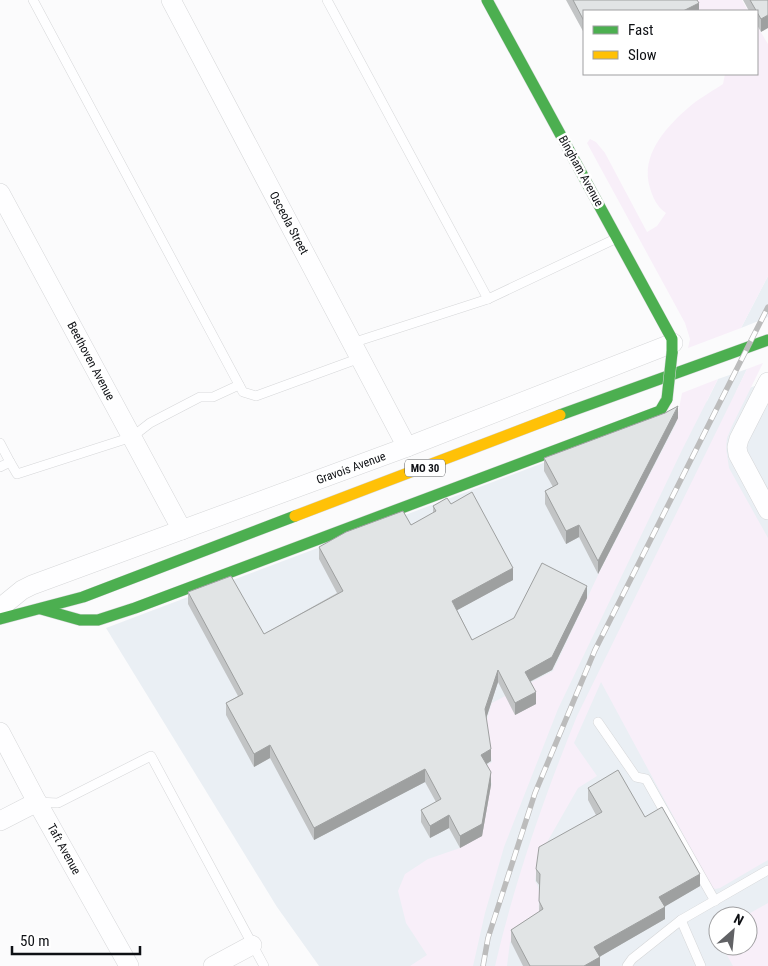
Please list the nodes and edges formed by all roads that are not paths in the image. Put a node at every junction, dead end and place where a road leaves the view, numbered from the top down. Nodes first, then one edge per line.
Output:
1 (33, 0) edge
2 (171, 0) edge
3 (327, 0) edge
4 (487, 0) edge
5 (0, 193) edge
6 (618, 238) junction
7 (488, 299) junction
8 (768, 340) edge
9 (673, 348) junction
10 (356, 350) junction
11 (768, 382) edge
12 (240, 386) junction
13 (132, 437) junction
14 (0, 443) edge
15 (407, 447) junction
16 (10, 462) junction
17 (0, 467) edge
18 (768, 510) edge
19 (182, 530) junction
20 (0, 608) edge
21 (41, 609) junction
22 (0, 619) edge
23 (598, 722) dead end
24 (0, 732) edge
25 (37, 802) junction
26 (0, 821) edge
27 (768, 870) edge
28 (715, 901) junction
29 (682, 920) junction
30 (252, 945) junction
31 (129, 966) edge
32 (213, 966) edge
33 (264, 966) edge
34 (627, 966) edge
35 (701, 966) edge

1 - 12 lane
2 - 10 street, Osceola Street
3 - 7 lane
4 - 6 street, Bingham Avenue
5 - 13 street, Beethoven Avenue
6 - 7 lane
6 - 9 street, Bingham Avenue
7 - 10 lane
8 - 21 street, Gravois Avenue / MO 30
9 - 15 street, Gravois Avenue
9 - 21 street, Gravois Avenue, bridge
10 - 12 lane
10 - 15 street, Osceola Street
11 - 18 street
12 - 13 lane
13 - 16 lane
13 - 19 street, Beethoven Avenue
14 - 16 lane
15 - 19 street, Gravois Avenue
16 - 17 lane
19 - 20 street, Gravois Avenue
21 - 22 street, Gravois Avenue / MO 30
23 - 28 lane
24 - 25 street, Taft Avenue
25 - 26 street
25 - 30 lane
25 - 31 street, Taft Avenue
27 - 28 lane
28 - 29 lane
29 - 34 lane
29 - 35 lane
30 - 32 street
30 - 33 lane

